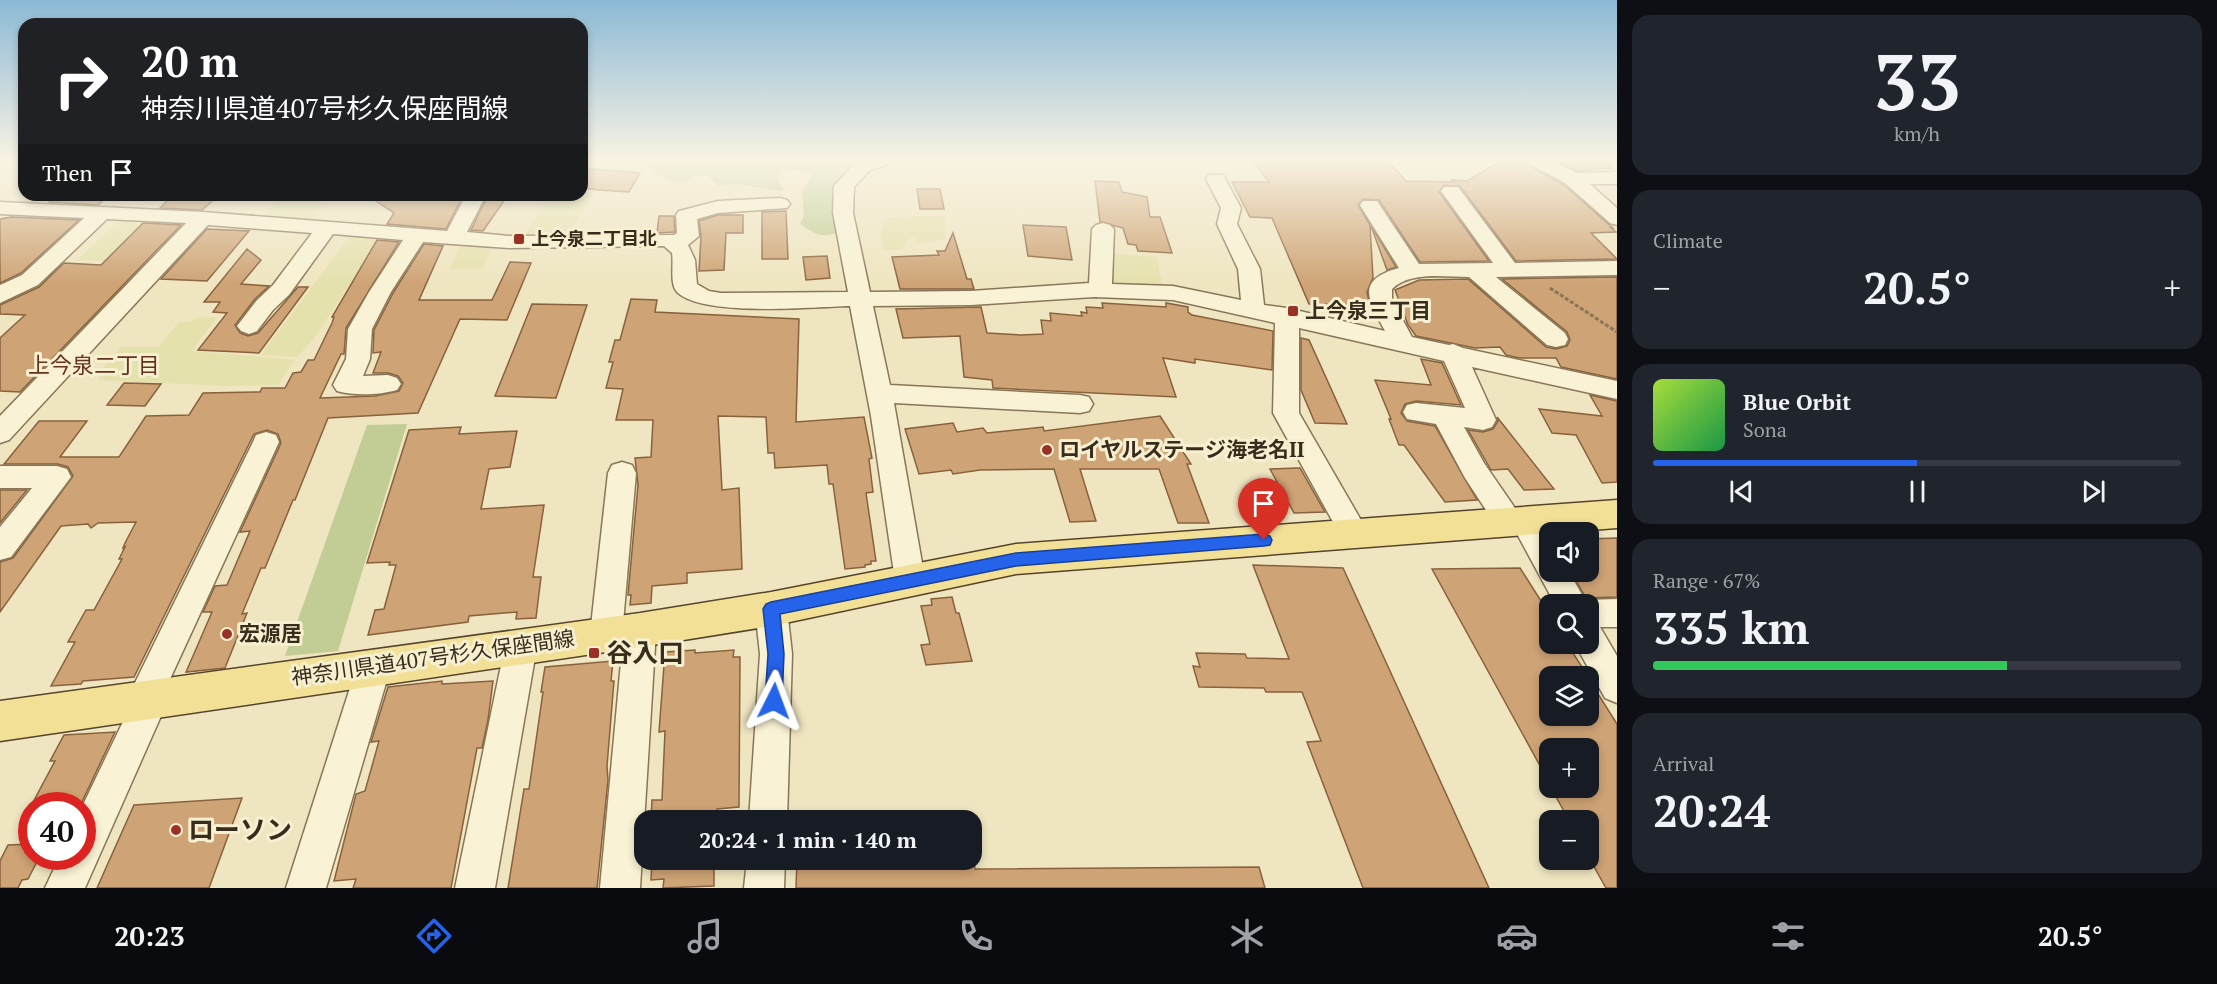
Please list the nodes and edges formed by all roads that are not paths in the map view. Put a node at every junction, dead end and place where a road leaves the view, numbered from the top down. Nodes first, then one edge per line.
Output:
1 (472, 202) edge
2 (843, 202) edge
3 (1228, 202) edge
4 (1460, 202) edge
5 (1598, 202) edge
6 (103, 204) edge
7 (780, 204) dead end
8 (1370, 205) dead end
9 (0, 208) edge
10 (202, 218) junction
11 (1617, 219) edge
12 (327, 228) junction
13 (1103, 229) dead end
14 (417, 236) junction
15 (453, 239) junction
16 (676, 243) junction
17 (1617, 267) edge
18 (1509, 270) junction
19 (1412, 271) junction
20 (1476, 271) junction
21 (1100, 290) junction
22 (0, 296) edge
23 (861, 298) junction
24 (1253, 309) junction
25 (1287, 316) junction
26 (249, 326) dead end
27 (1556, 339) dead end
28 (1402, 341) junction
29 (1453, 352) junction
30 (388, 384) dead end
31 (1617, 390) edge
32 (879, 393) junction
33 (0, 402) edge
34 (26, 403) junction
35 (1080, 404) dead end
36 (1416, 412) dead end
37 (1445, 416) junction
38 (0, 432) edge
39 (266, 442) dead end
40 (622, 472) dead end
41 (0, 477) edge
42 (1617, 514) edge
43 (1517, 521) junction
44 (1354, 534) junction
45 (0, 548) edge
46 (1539, 551) edge
47 (910, 580) junction
48 (771, 609) junction
49 (1599, 613) edge
50 (1617, 613) edge
51 (623, 632) junction
52 (521, 646) junction
53 (1598, 654) edge
54 (374, 666) junction
55 (1617, 687) edge
56 (148, 698) junction
57 (0, 721) edge
58 (768, 810) edge
59 (96, 818) edge
60 (73, 870) edge
61 (765, 870) edge
62 (65, 888) edge
63 (306, 888) edge
64 (475, 888) edge
65 (620, 888) edge
66 (764, 888) edge

1 - 15 street
2 - 23 street
3 - 24 street
4 - 18 street
5 - 11 street
6 - 9 street
6 - 10 street
6 - 22 street
7 - 16 street
8 - 19 street
10 - 12 street
10 - 34 street
12 - 14 street
12 - 26 street
13 - 21 street
14 - 15 street
14 - 30 street
15 - 16 street
16 - 23 street
17 - 18 street
18 - 20 street
19 - 20 street
19 - 28 street
20 - 27 street
21 - 23 street
21 - 24 street
23 - 32 street
24 - 25 street
25 - 28 street
25 - 44 street
28 - 29 street
29 - 31 street
29 - 37 street
32 - 35 street
32 - 47 street
33 - 34 street
34 - 38 street
36 - 37 street
37 - 43 street
39 - 56 street
40 - 51 street
41 - 45 street
42 - 43 main road, 神奈川県道407号杉久保座間線
43 - 44 main road, 神奈川県道407号杉久保座間線
43 - 46 street
44 - 47 main road, 神奈川県道407号杉久保座間線
47 - 48 main road, 神奈川県道407号杉久保座間線
48 - 51 main road, 神奈川県道407号杉久保座間線
48 - 58 street
49 - 50 street
51 - 52 main road, 神奈川県道407号杉久保座間線
51 - 65 street
52 - 54 main road, 神奈川県道407号杉久保座間線
52 - 64 street
53 - 55 street
54 - 56 main road, 神奈川県道407号杉久保座間線
54 - 63 street
56 - 57 main road, 神奈川県道407号杉久保座間線
56 - 59 street
60 - 62 street
61 - 66 street

